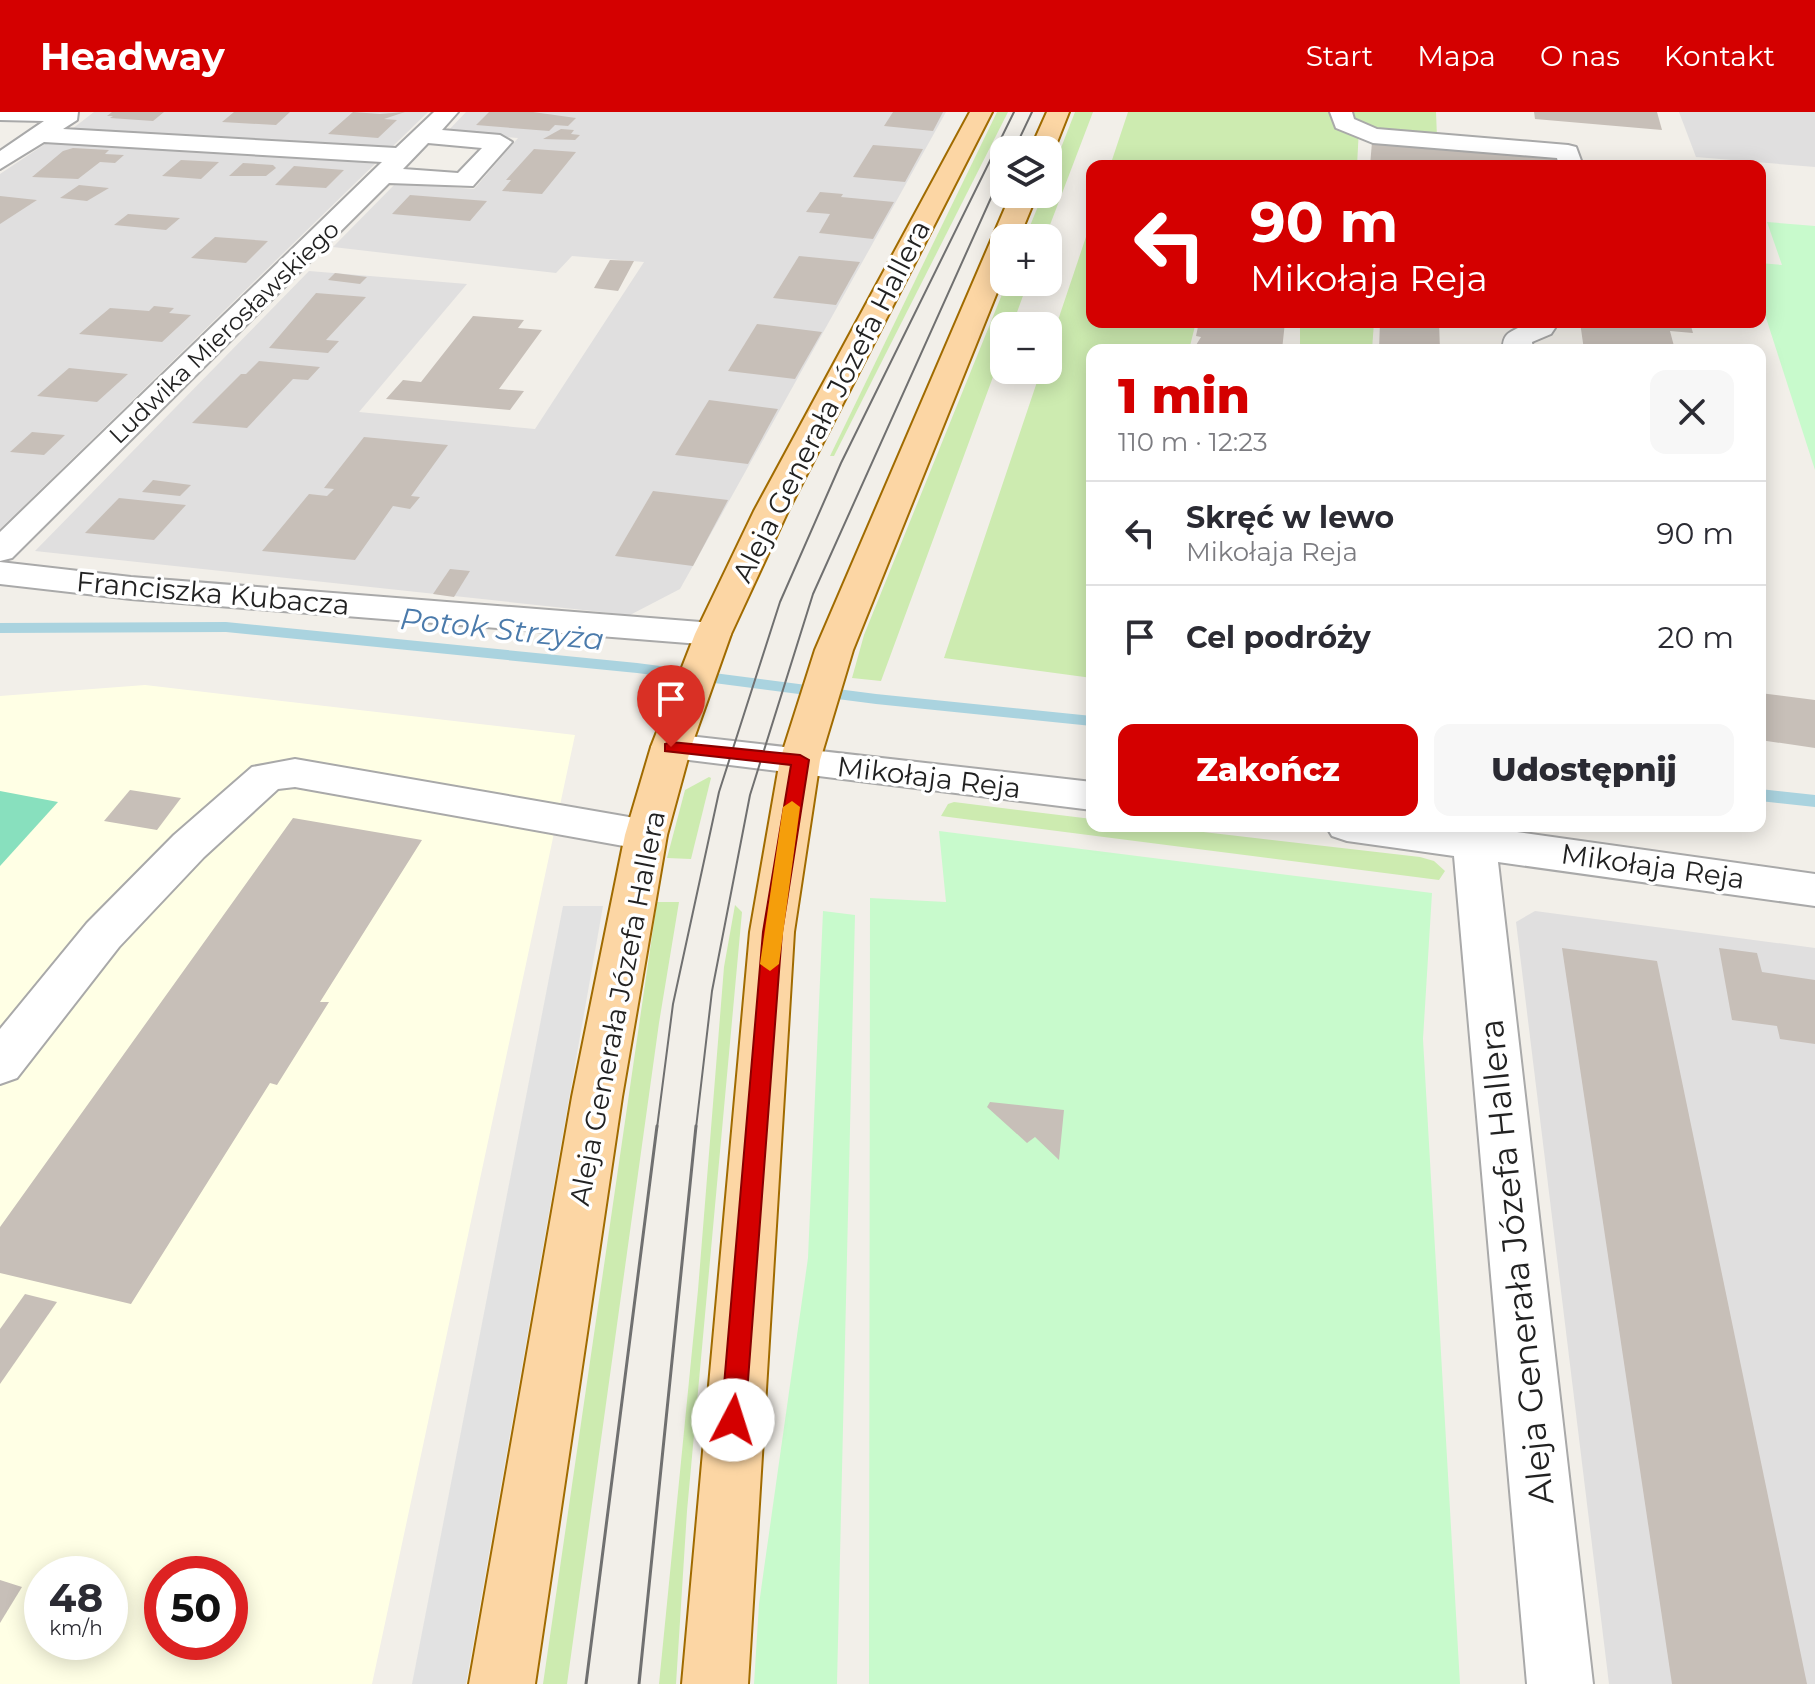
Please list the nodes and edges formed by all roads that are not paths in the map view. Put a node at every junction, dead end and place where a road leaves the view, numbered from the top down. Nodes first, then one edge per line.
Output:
1 (447, 112) edge
2 (981, 112) edge
3 (1058, 112) edge
4 (1341, 112) edge
5 (0, 113) edge
6 (71, 113) edge
7 (38, 135) junction
8 (1048, 136) edge
9 (404, 156) junction
10 (1570, 160) edge
11 (0, 162) edge
12 (990, 276) edge
13 (1541, 328) edge
14 (1518, 344) edge
15 (0, 551) edge
16 (0, 573) edge
17 (713, 634) junction
18 (671, 747) junction
19 (800, 760) junction
20 (1086, 795) edge
21 (1398, 832) edge
22 (646, 835) junction
23 (1474, 841) junction
24 (1815, 890) edge
25 (0, 1064) edge
26 (502, 1684) edge
27 (715, 1684) edge
28 (1560, 1684) edge

1 - 9 street, Ludwika Mierosławskiego
2 - 17 main road, Aleja Generała Józefa Hallera
3 - 8 main road
4 - 10 street
5 - 6 street
6 - 7 street
7 - 9 street
7 - 11 street
9 - 15 street, Ludwika Mierosławskiego
12 - 19 main road
13 - 14 street
16 - 17 street, Franciszka Kubacza
17 - 18 main road, Aleja Generała Józefa Hallera
18 - 19 street, Mikołaja Reja
18 - 22 main road, Aleja Generała Józefa Hallera
19 - 20 street, Mikołaja Reja
19 - 27 main road
21 - 23 street, Mikołaja Reja
22 - 25 street
22 - 26 main road, Aleja Generała Józefa Hallera
23 - 24 street, Mikołaja Reja
23 - 28 street, Aleja Generała Józefa Hallera

